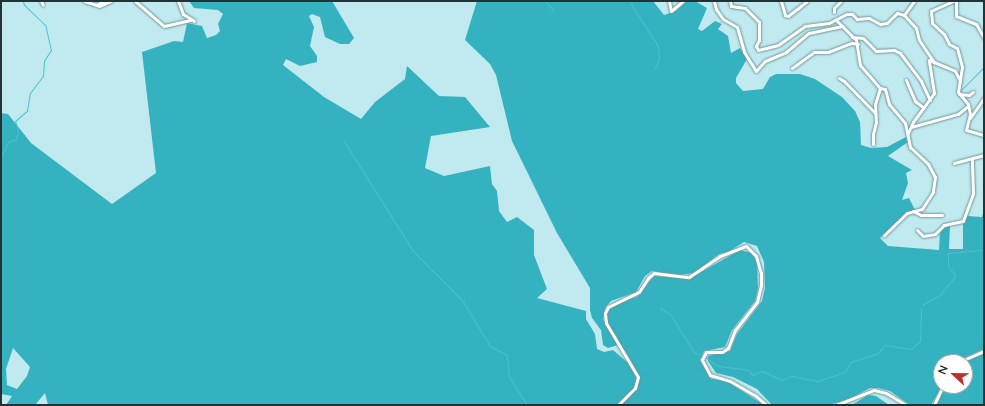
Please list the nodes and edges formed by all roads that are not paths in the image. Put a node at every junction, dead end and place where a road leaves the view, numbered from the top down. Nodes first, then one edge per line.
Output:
1 (84, 1) edge
2 (104, 1) edge
3 (111, 1) edge
4 (134, 1) edge
5 (178, 1) edge
6 (669, 1) edge
7 (683, 1) edge
8 (714, 1) edge
9 (730, 1) edge
10 (781, 1) edge
11 (807, 1) edge
12 (841, 1) edge
13 (914, 1) edge
14 (953, 1) edge
15 (956, 1) edge
16 (96, 5) junction
17 (834, 12) dead end
18 (904, 15) junction
19 (836, 20) junction
20 (842, 26) junction
21 (852, 37) junction
22 (984, 38) edge
23 (858, 44) junction
24 (934, 62) junction
25 (792, 68) dead end
26 (839, 78) dead end
27 (906, 80) dead end
28 (960, 82) junction
29 (880, 88) junction
30 (973, 92) dead end
31 (959, 94) junction
32 (984, 98) edge
33 (930, 100) junction
34 (968, 106) junction
35 (924, 108) junction
36 (875, 113) junction
37 (970, 118) junction
38 (911, 126) junction
39 (908, 133) junction
40 (984, 135) edge
41 (873, 144) dead end
42 (984, 155) edge
43 (972, 159) junction
44 (954, 163) dead end
45 (913, 211) junction
46 (942, 215) dead end
47 (917, 230) dead end
48 (884, 235) dead end
49 (984, 351) edge
50 (973, 356) edge
51 (940, 394) edge
52 (618, 405) edge
53 (766, 405) edge
54 (836, 405) edge
55 (906, 405) edge
56 (934, 405) edge

1 - 16 street
2 - 16 street
3 - 16 street
4 - 5 street
6 - 7 street
8 - 20 street
9 - 19 street
10 - 11 street
12 - 17 street
13 - 18 street
14 - 28 street
15 - 22 street
18 - 19 street
18 - 24 street
19 - 20 street
20 - 21 street
21 - 23 street
21 - 33 street
23 - 25 street
23 - 29 street
24 - 28 street
24 - 33 street
26 - 36 street
27 - 35 street
28 - 31 street
29 - 36 street
29 - 39 street
30 - 31 street
31 - 34 street
32 - 37 street
33 - 35 street
34 - 37 street
34 - 38 street
35 - 38 street
36 - 41 street
37 - 40 street
38 - 39 street
39 - 45 street
42 - 43 street
43 - 44 street
43 - 47 street
45 - 46 street
45 - 48 street
49 - 50 street
51 - 56 street
52 - 53 street
54 - 55 street

